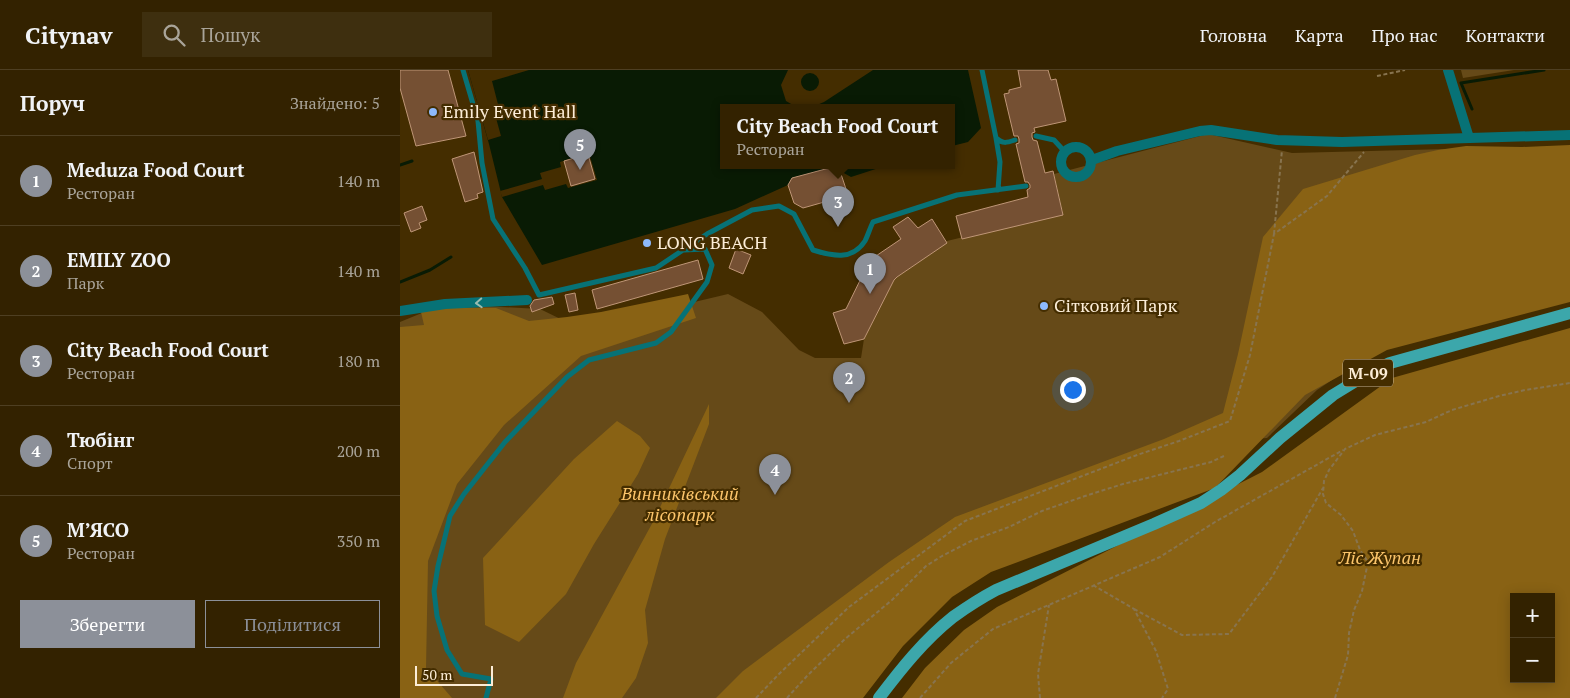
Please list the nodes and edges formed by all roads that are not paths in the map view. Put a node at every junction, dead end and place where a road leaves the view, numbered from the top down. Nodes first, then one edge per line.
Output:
1 (463, 70) edge
2 (982, 70) edge
3 (1448, 70) edge
4 (1570, 135) edge
5 (1036, 136) dead end
6 (996, 138) junction
7 (1469, 138) junction
8 (1015, 140) dead end
9 (1065, 152) junction
10 (1092, 160) junction
11 (1026, 186) dead end
12 (998, 190) junction
13 (683, 250) junction
14 (539, 295) junction
15 (527, 300) joint
16 (400, 311) edge
17 (1570, 313) edge
18 (486, 698) edge
19 (879, 698) edge

1 - 14 lane
2 - 6 lane
3 - 7 street
4 - 7 street
5 - 9 lane
6 - 8 lane
6 - 12 lane
7 - 10 street
9 - 10 street
9 - 10 street
11 - 12 lane
12 - 13 lane
13 - 14 lane
13 - 18 lane
14 - 15 lane
15 -> 16 street
17 - 19 main road, М-09

